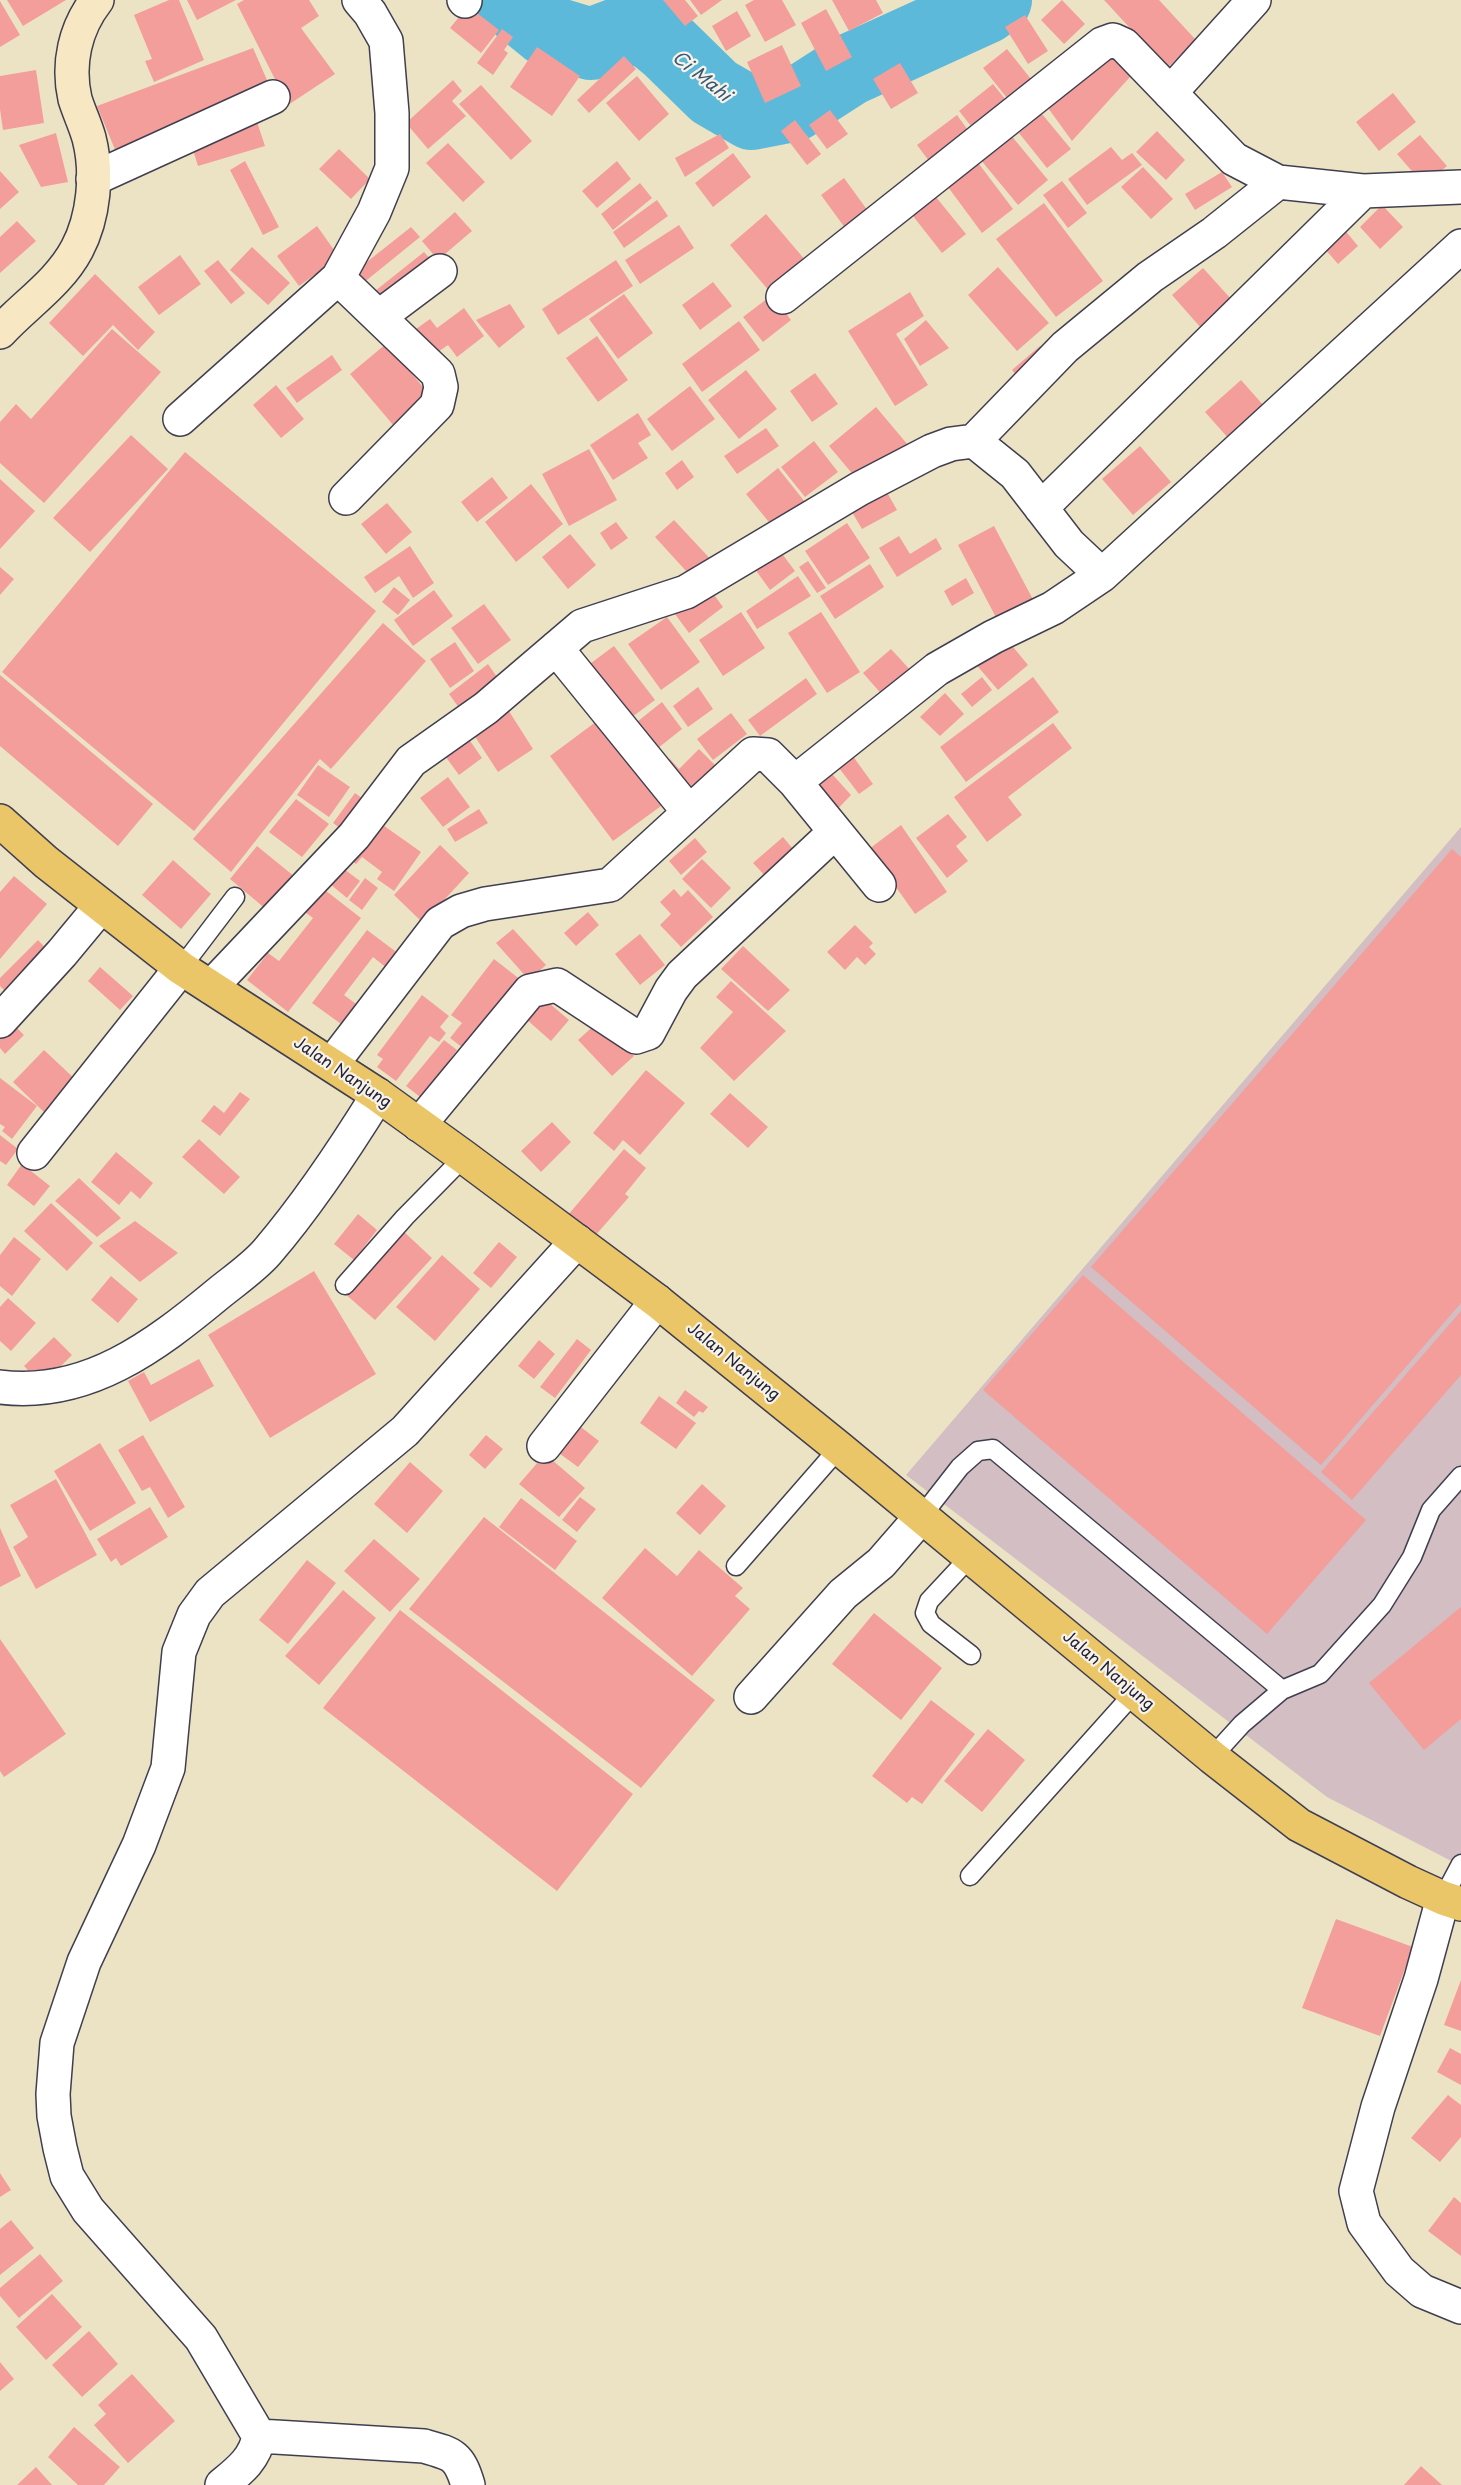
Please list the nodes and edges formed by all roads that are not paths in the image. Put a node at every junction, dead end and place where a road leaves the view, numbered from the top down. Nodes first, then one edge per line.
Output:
1 (97, 0) edge
2 (359, 0) edge
3 (1254, 0) edge
4 (1170, 93) junction
5 (273, 97) dead end
6 (93, 179) junction
7 (1278, 182) junction
8 (1461, 187) edge
9 (1363, 191) junction
10 (1461, 246) edge
11 (440, 271) dead end
12 (338, 278) junction
13 (783, 297) dead end
14 (380, 316) junction
15 (0, 332) edge
16 (180, 419) dead end
17 (974, 441) junction
18 (346, 498) dead end
19 (1041, 508) junction
20 (1102, 574) junction
21 (556, 648) junction
22 (795, 782) junction
23 (688, 812) junction
24 (4, 832) edge
25 (835, 832) junction
26 (879, 885) dead end
27 (235, 897) dead end
28 (100, 906) junction
29 (181, 968) junction
30 (211, 987) junction
31 (0, 1021) edge
32 (332, 1064) junction
33 (378, 1095) junction
34 (419, 1125) junction
35 (34, 1153) dead end
36 (465, 1157) junction
37 (577, 1241) junction
38 (345, 1286) dead end
39 (657, 1301) junction
40 (0, 1387) edge
41 (544, 1446) dead end
42 (839, 1448) junction
43 (1461, 1476) edge
44 (921, 1517) junction
45 (970, 1557) junction
46 (736, 1566) dead end
47 (971, 1655) dead end
48 (1282, 1690) junction
49 (1134, 1693) junction
50 (751, 1697) dead end
51 (1212, 1757) junction
52 (1461, 1864) edge
53 (970, 1876) dead end
54 (1452, 1901) edge
55 (1461, 2307) edge
56 (259, 2436) junction
57 (222, 2485) edge
58 (468, 2485) edge

1 - 6 main road
2 - 12 street
3 - 4 street
4 - 7 street
4 - 13 street
5 - 6 street
6 - 15 main road
7 - 9 street
7 - 17 street
8 - 9 street
9 - 19 street
10 - 20 street
11 - 14 street
12 - 14 street
12 - 16 street
14 - 18 street
17 - 19 street
17 - 21 street
19 - 20 street
20 - 22 street
21 - 23 street
21 - 30 street
22 - 23 street
22 - 25 street
23 - 32 street
24 - 28 main road, Jalan Nanjung
25 - 26 street
25 - 34 street
27 - 29 lane
28 - 29 main road, Jalan Nanjung
28 - 31 street
29 - 30 main road, Jalan Nanjung
29 - 35 street
30 - 32 main road, Jalan Nanjung
32 - 33 main road, Jalan Nanjung
33 - 34 main road, Jalan Nanjung
33 - 40 street
34 - 36 main road, Jalan Nanjung
36 - 37 main road, Jalan Nanjung
36 - 38 lane
37 - 39 main road, Jalan Nanjung
37 - 56 street
39 - 41 street
39 - 42 main road, Jalan Nanjung
42 - 44 main road, Jalan Nanjung
42 - 46 lane
43 - 48 lane
44 - 45 main road, Jalan Nanjung
44 - 48 lane
44 - 50 street
45 - 47 lane
45 - 49 main road, Jalan Nanjung
48 - 51 lane
49 - 51 main road, Jalan Nanjung
49 - 53 lane
51 - 54 main road, Jalan Nanjung
52 - 54 lane
54 - 55 street
56 - 57 street
56 - 58 street

